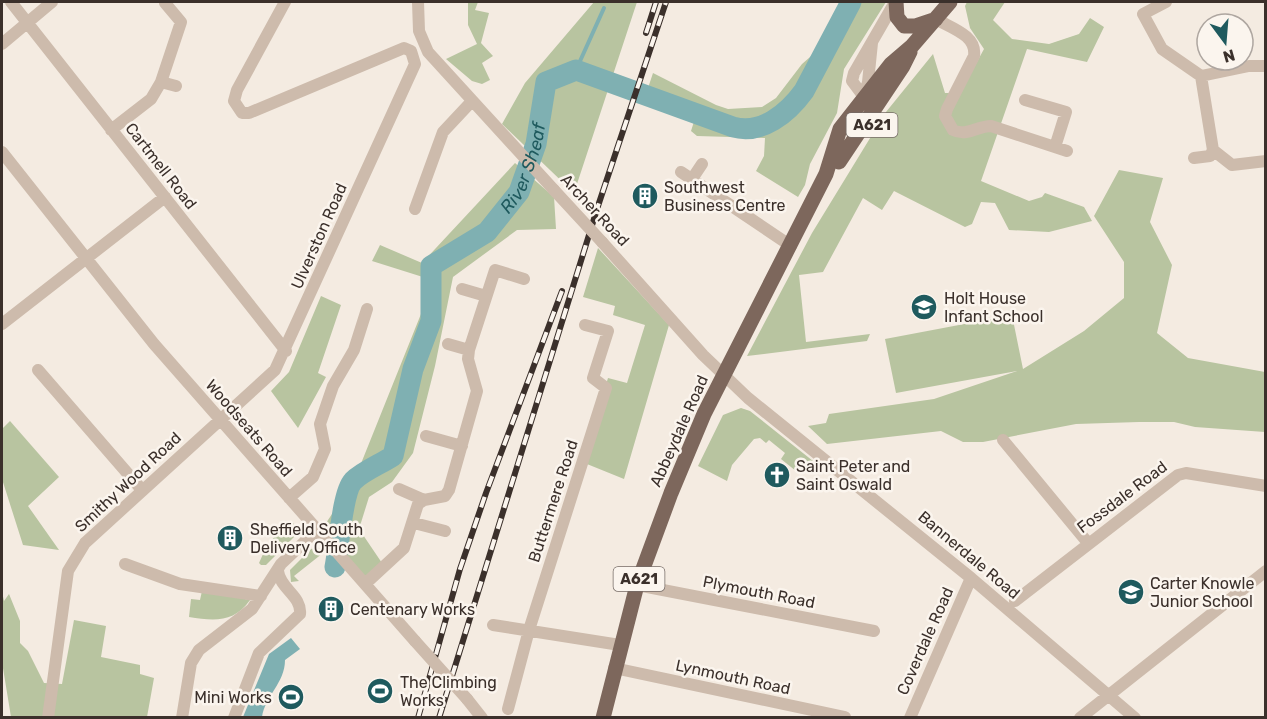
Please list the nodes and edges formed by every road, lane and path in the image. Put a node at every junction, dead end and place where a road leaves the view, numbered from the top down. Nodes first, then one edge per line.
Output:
1 (11, 2) edge
2 (52, 2) edge
3 (285, 2) edge
4 (418, 2) edge
5 (895, 2) edge
6 (950, 2) edge
7 (1166, 2) edge
8 (165, 3) dead end
9 (936, 19) junction
10 (28, 23) junction
11 (2, 44) edge
12 (912, 46) junction
13 (1266, 66) edge
14 (1201, 76) junction
15 (893, 81) junction
16 (161, 82) junction
17 (176, 86) dead end
18 (882, 97) junction
19 (864, 98) junction
20 (1025, 100) dead end
21 (472, 101) junction
22 (863, 124) junction
23 (111, 130) junction
24 (1213, 150) junction
25 (2, 152) edge
26 (1194, 158) dead end
27 (1266, 161) edge
28 (838, 162) junction
29 (702, 164) dead end
30 (681, 172) dead end
31 (826, 174) junction
32 (692, 179) junction
33 (165, 197) junction
34 (415, 209) dead end
35 (791, 246) junction
36 (85, 259) junction
37 (525, 279) dead end
38 (462, 290) dead end
39 (486, 296) junction
40 (366, 309) dead end
41 (2, 324) edge
42 (585, 325) dead end
43 (448, 344) dead end
44 (469, 350) junction
45 (286, 351) junction
46 (38, 370) dead end
47 (724, 376) junction
48 (220, 420) junction
49 (426, 436) dead end
50 (1003, 440) dead end
51 (462, 446) junction
52 (1266, 486) edge
53 (399, 489) dead end
54 (142, 490) junction
55 (289, 498) junction
56 (424, 500) junction
57 (414, 523) junction
58 (318, 531) junction
59 (445, 531) dead end
60 (1088, 543) junction
61 (125, 564) dead end
62 (278, 571) junction
63 (1266, 572) edge
64 (971, 578) junction
65 (365, 584) junction
66 (637, 585) junction
67 (261, 596) junction
68 (1015, 601) dead end
69 (493, 625) dead end
70 (529, 630) junction
71 (874, 631) dead end
72 (620, 645) junction
73 (614, 668) junction
74 (1108, 695) junction
75 (508, 709) dead end
76 (48, 717) edge
77 (182, 717) edge
78 (234, 717) edge
79 (482, 717) edge
80 (603, 717) edge
81 (845, 717) edge
82 (910, 717) edge
83 (1080, 717) edge
84 (1135, 717) edge

1 - 10 street, Cartmell Road
2 - 10 street
3 - 45 street, Ulverston Road
4 - 21 street, Archer Road
5 - 9 main road
5 - 19 street
6 - 9 main road, Abbeydale Road / A621
7 - 14 street
8 - 16 street
9 - 12 main road, Abbeydale Road / A621
9 - 20 street
10 - 11 street
10 - 23 street, Cartmell Road
12 - 15 main road, Abbeydale Road / A621
12 - 19 main road, Abbeydale Road / A621
13 - 14 street
14 - 24 street
15 - 18 main road, Abbeydale Road / A621
15 - 28 main road, Abbeydale Road / A621
16 - 17 street
16 - 23 street
18 - 19 main road
18 - 22 main road, Abbeydale Road / A621
19 - 22 main road
19 - 31 main road, Abbeydale Road / A621
21 - 34 street
21 - 47 street, Archer Road, bridge
22 - 28 main road, Abbeydale Road / A621
23 - 33 street, Cartmell Road
24 - 26 street
24 - 27 street
25 - 36 street, Woodseats Road
28 - 31 main road, Abbeydale Road / A621
29 - 32 street
30 - 32 street
31 - 35 main road, Abbeydale Road / A621
32 - 35 street
33 - 36 street
33 - 45 street, Cartmell Road
35 - 47 main road, Abbeydale Road / A621
36 - 41 street
36 - 48 street, Woodseats Road
37 - 39 street
38 - 39 street
39 - 44 street
40 - 55 street
42 - 70 street, Buttermere Road
43 - 44 street
44 - 51 street
45 - 48 street, Ulverston Road
46 - 54 street
47 - 64 street, Bannerdale Road
47 - 66 main road, Abbeydale Road / A621
48 - 54 street, Smithy Wood Road
48 - 55 street, Woodseats Road
49 - 51 street
50 - 60 street
51 - 56 street
52 - 60 street, Fossdale Road
53 - 56 street
54 - 76 street, Smithy Wood Road
55 - 58 street, Woodseats Road
56 - 57 street
57 - 59 street
57 - 65 street
58 - 62 street
58 - 65 street, Woodseats Road
60 - 68 street, Fossdale Road
61 - 67 street
62 - 67 street
62 - 78 street
63 - 74 street
64 - 74 street, Bannerdale Road
64 - 82 street, Coverdale Road
65 - 79 street, Woodseats Road, bridge
66 - 71 street, Plymouth Road
66 - 72 main road, Abbeydale Road / A621
67 - 77 street
69 - 70 street
70 - 72 street
70 - 75 street, Buttermere Road
72 - 73 main road, Abbeydale Road / A621
73 - 80 main road, Abbeydale Road / A621
73 - 81 street, Lynmouth Road
74 - 83 street
74 - 84 street, Bannerdale Road

